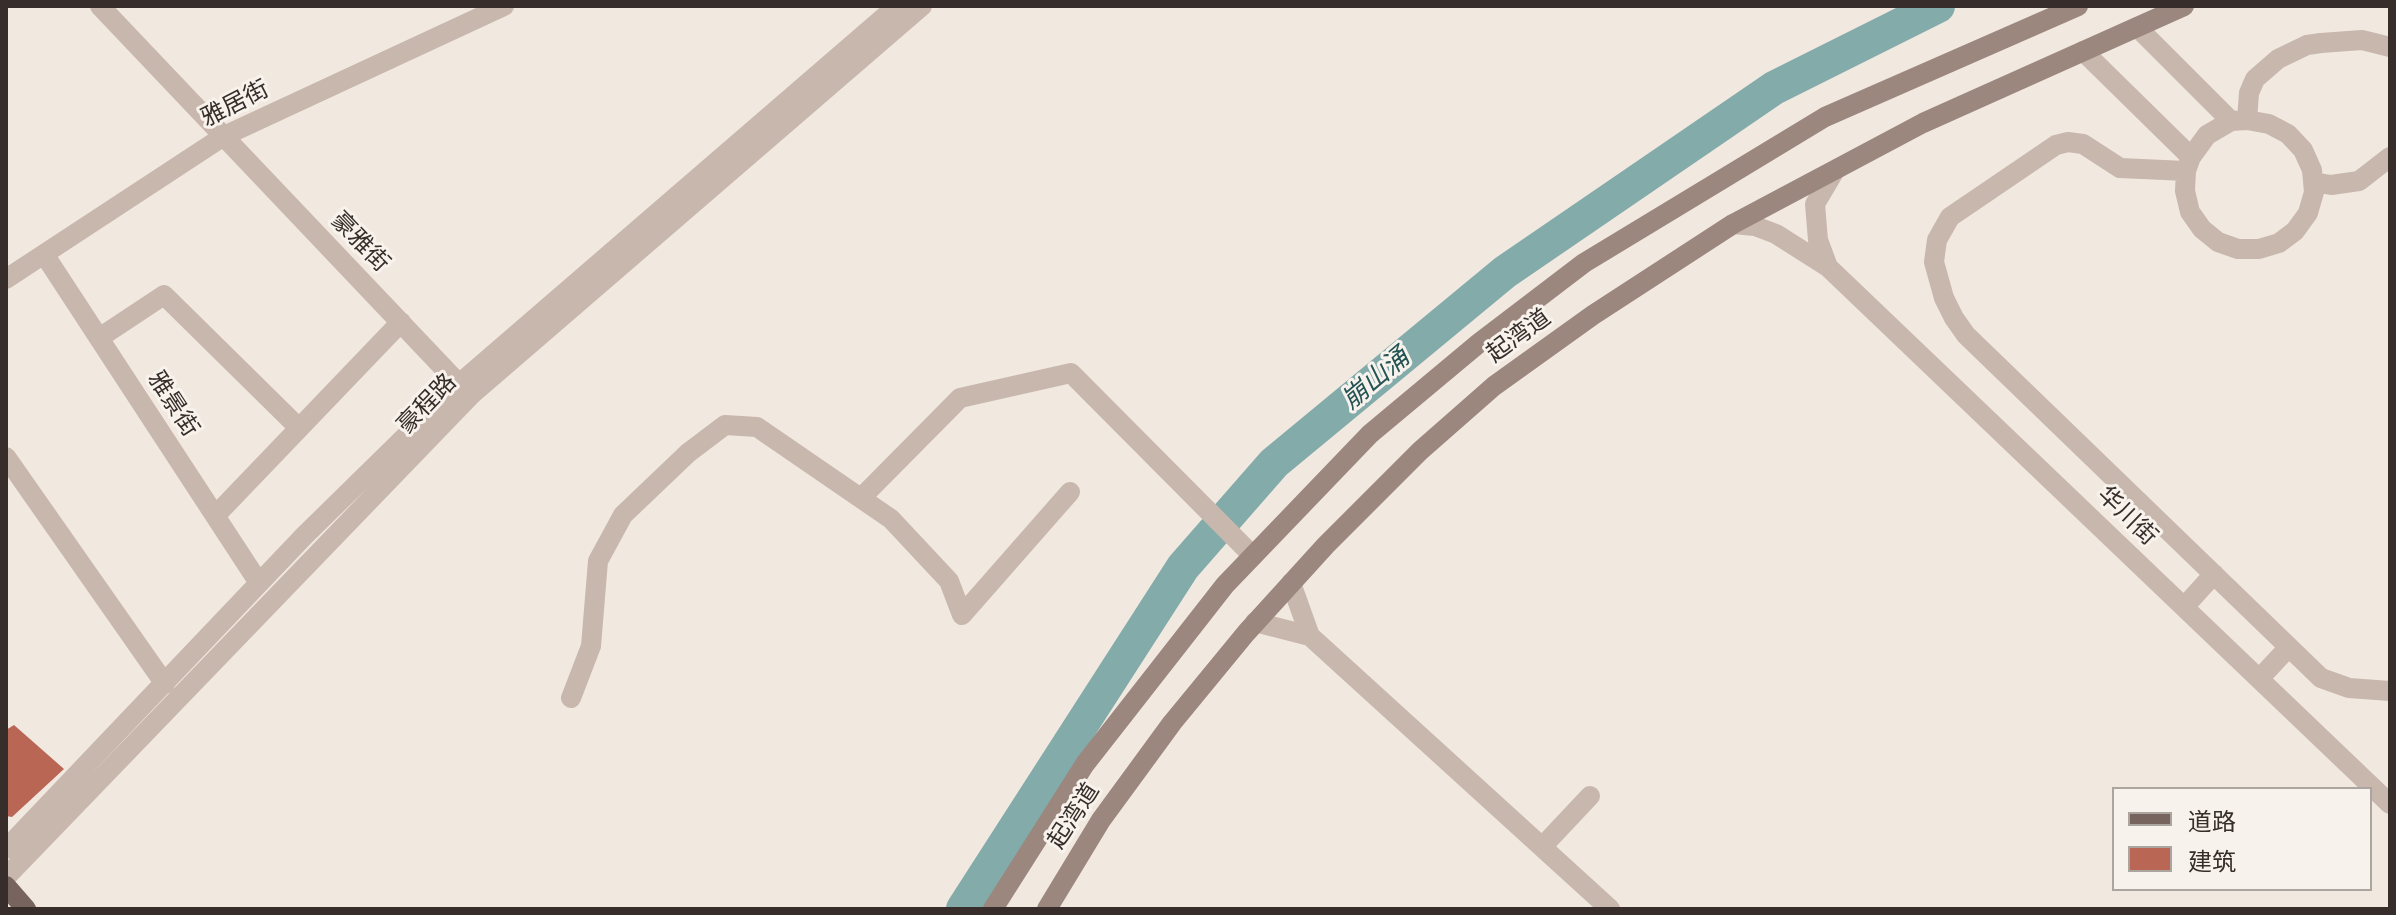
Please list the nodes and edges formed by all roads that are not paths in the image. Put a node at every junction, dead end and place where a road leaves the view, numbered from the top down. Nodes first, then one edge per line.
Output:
1 (504, 6) edge
2 (897, 6) edge
3 (922, 6) edge
4 (2078, 6) edge
5 (2184, 6) edge
6 (112, 10) edge
7 (2137, 27) junction
8 (2390, 47) edge
9 (2083, 51) junction
10 (2239, 120) junction
11 (224, 136) junction
12 (2390, 157) edge
13 (2188, 164) junction
14 (1834, 172) junction
15 (2313, 182) junction
16 (1733, 224) junction
17 (44, 254) junction
18 (1828, 267) junction
19 (6, 279) edge
20 (401, 322) junction
21 (99, 338) junction
22 (459, 384) junction
23 (299, 428) junction
24 (6, 457) edge
25 (1070, 492) dead end
26 (861, 498) junction
27 (215, 516) junction
28 (1253, 556) junction
29 (2214, 574) junction
30 (259, 583) junction
31 (1291, 583) junction
32 (2185, 606) junction
33 (1255, 622) junction
34 (1310, 636) junction
35 (2288, 648) junction
36 (2259, 679) junction
37 (165, 684) junction
38 (2390, 691) edge
39 (571, 698) dead end
40 (1590, 796) dead end
41 (2390, 804) edge
42 (1542, 847) junction
43 (6, 849) edge
44 (6, 877) edge
45 (6, 886) edge
46 (26, 909) edge
47 (993, 909) edge
48 (1047, 909) edge
49 (1610, 909) edge

1 - 11 street, 雅居街
2 - 22 street, 豪程路
3 - 44 street, 豪程路
4 - 28 main road, 起湾道
5 - 7 main road, 起湾道
6 - 11 street, 豪雅街
7 - 9 main road, 起湾道
7 - 10 street
8 - 10 street
9 - 13 street
9 - 14 main road, 起湾道
10 - 13 street
10 - 15 street
11 - 17 street, 雅居街
11 - 20 street, 豪雅街
12 - 15 street
13 - 15 street
13 - 29 street
14 - 16 main road, 起湾道
14 - 18 street
16 - 18 street, 华川街
16 - 31 main road, 起湾道
17 - 19 street, 雅居街
17 - 21 street, 雅景街
18 - 32 street, 华川街
20 - 22 street, 豪雅街
20 - 23 street
21 - 23 street
21 - 27 street, 雅景街
22 - 30 street, 豪程路
23 - 27 street
24 - 37 street
25 - 26 street
26 - 28 street
26 - 39 street
27 - 30 street, 雅景街
28 - 47 main road, 起湾道
29 - 32 street
29 - 35 street
30 - 37 street, 豪程路
31 - 33 main road, 起湾道
31 - 34 street
32 - 36 street, 华川街
33 - 34 street
33 - 48 main road, 起湾道
34 - 42 street
35 - 36 street
35 - 38 street
36 - 41 street, 华川街
37 - 43 street, 豪程路
40 - 42 street
42 - 49 street
45 - 46 main road

